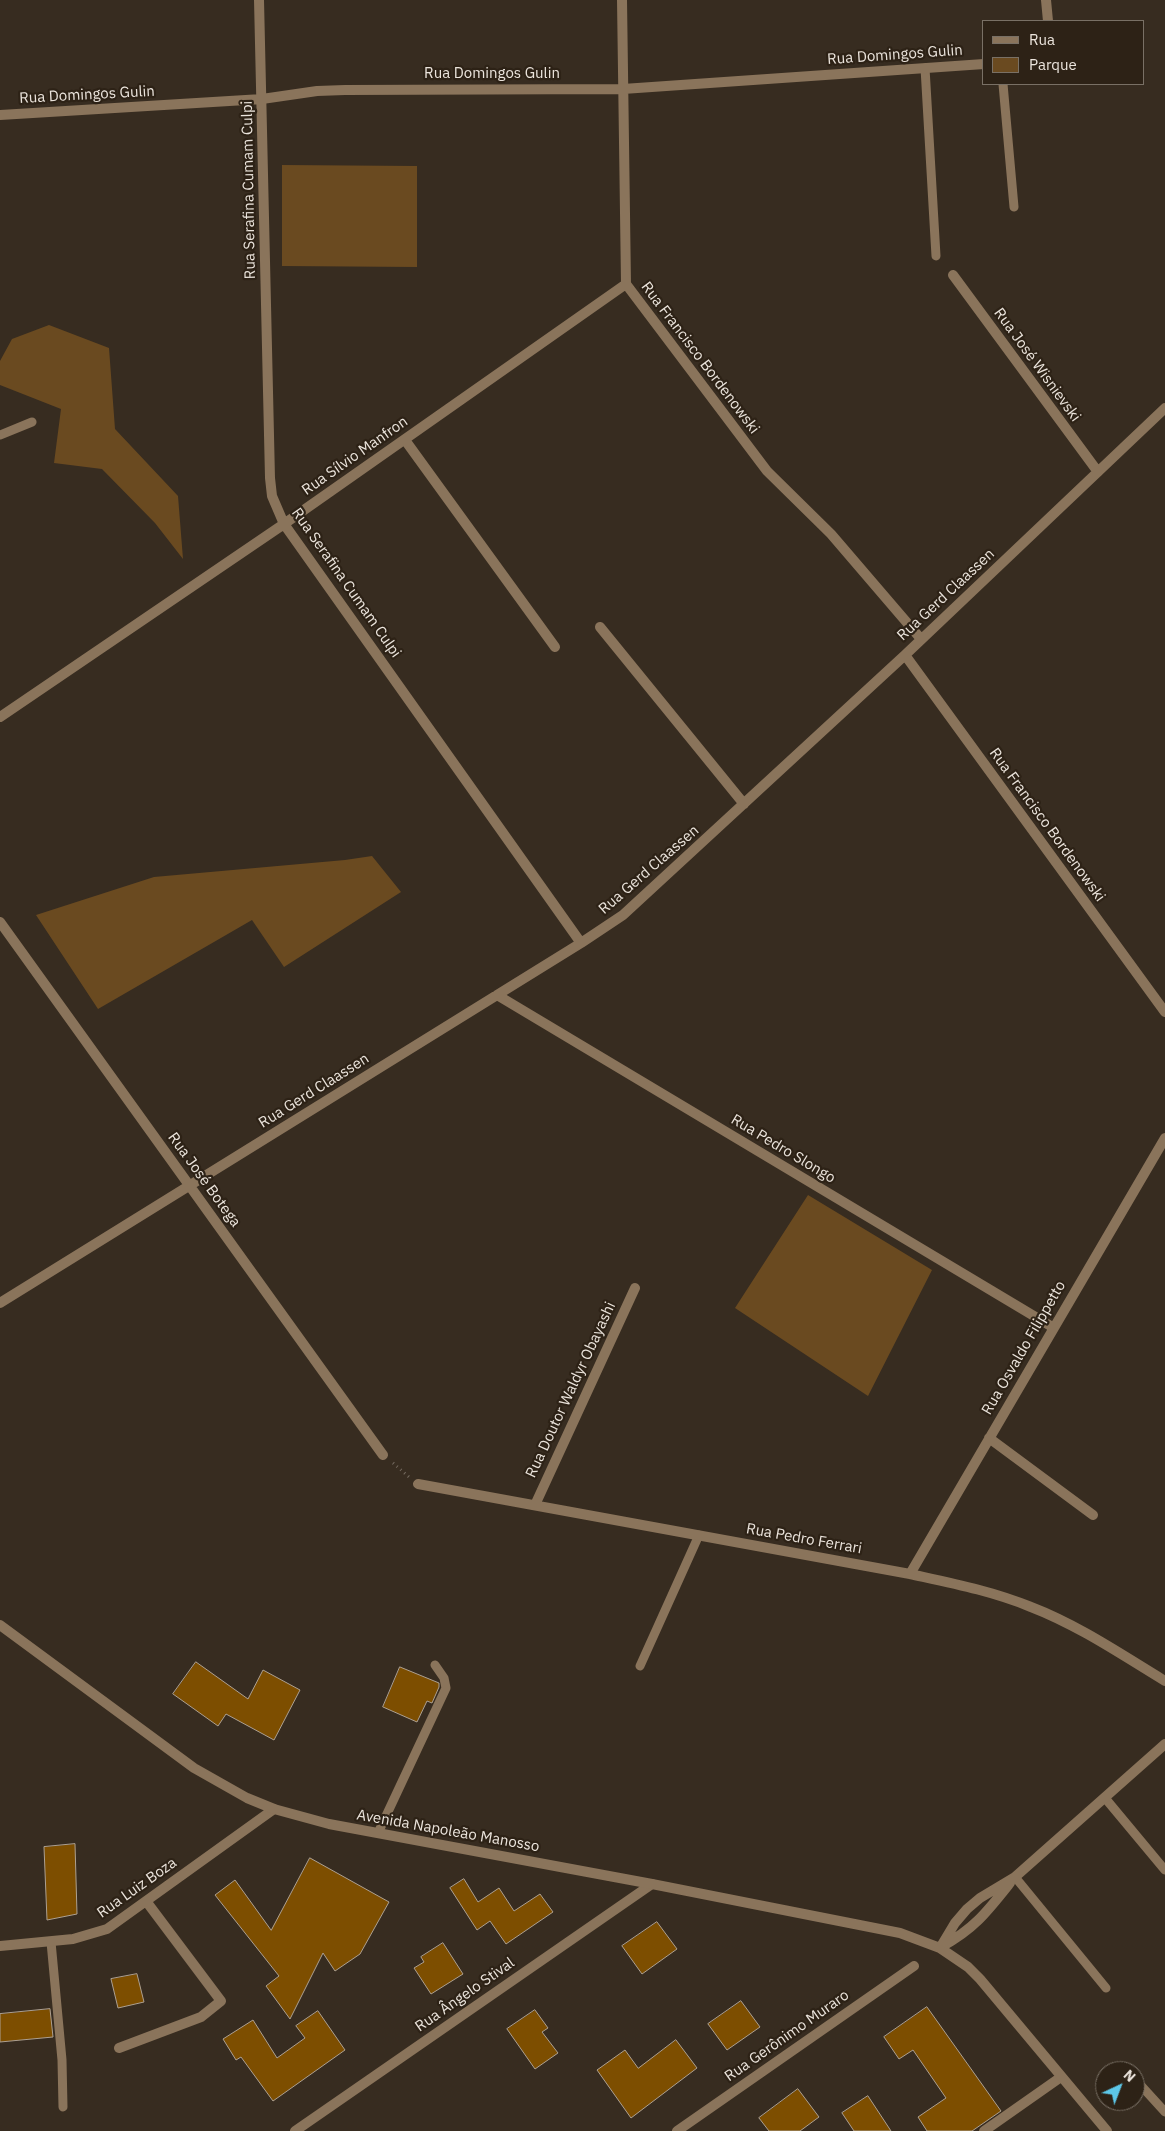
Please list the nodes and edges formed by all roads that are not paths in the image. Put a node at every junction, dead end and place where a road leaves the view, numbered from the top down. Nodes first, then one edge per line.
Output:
1 (260, 0) edge
2 (622, 0) edge
3 (1046, 0) edge
4 (1048, 20) edge
5 (982, 64) edge
6 (925, 68) junction
7 (1003, 85) edge
8 (623, 89) junction
9 (262, 99) junction
10 (0, 114) edge
11 (1014, 207) dead end
12 (936, 256) dead end
13 (953, 275) dead end
14 (626, 284) junction
15 (1165, 408) edge
16 (32, 422) dead end
17 (0, 435) edge
18 (405, 440) junction
19 (1098, 472) junction
20 (284, 524) junction
21 (600, 627) dead end
22 (921, 639) junction
23 (555, 647) dead end
24 (905, 655) junction
25 (0, 717) edge
26 (744, 804) junction
27 (0, 922) edge
28 (581, 944) junction
29 (497, 996) junction
30 (1165, 1012) edge
31 (1165, 1138) edge
32 (190, 1186) junction
33 (635, 1288) dead end
34 (0, 1303) edge
35 (1054, 1328) junction
36 (989, 1438) junction
37 (382, 1455) road end
38 (418, 1484) road end
39 (535, 1505) junction
40 (1094, 1515) dead end
41 (699, 1535) junction
42 (910, 1574) junction
43 (0, 1625) edge
44 (435, 1665) dead end
45 (640, 1666) dead end
46 (1165, 1681) edge
47 (1165, 1744) edge
48 (1105, 1798) junction
49 (274, 1809) junction
50 (378, 1833) junction
51 (1165, 1870) edge
52 (1015, 1877) junction
53 (652, 1884) junction
54 (146, 1901) junction
55 (51, 1942) junction
56 (0, 1946) edge
57 (940, 1948) junction
58 (914, 1966) dead end
59 (1106, 1988) dead end
60 (119, 2048) dead end
61 (1061, 2077) junction
62 (1145, 2090) edge
63 (63, 2107) dead end
64 (1165, 2112) edge
65 (295, 2131) edge
66 (677, 2131) edge
67 (984, 2131) edge
68 (1107, 2131) edge

1 - 9 street, Rua Serafina Cumam Culpi
2 - 8 street, Rua Francisco Bordenowski
3 - 4 street
5 - 6 street, Rua Domingos Gulin
6 - 8 street, Rua Domingos Gulin
6 - 12 lane
7 - 11 lane
8 - 9 street, Rua Domingos Gulin
8 - 14 street, Rua Francisco Bordenowski
9 - 10 street, Rua Domingos Gulin
9 - 20 street, Rua Serafina Cumam Culpi
13 - 19 street, Rua José Wisnievski
14 - 18 street, Rua Sílvio Manfron
14 - 22 street, Rua Francisco Bordenowski
15 - 19 street, Rua Gerd Claassen
16 - 17 lane
18 - 20 street, Rua Sílvio Manfron
18 - 23 street
19 - 22 street, Rua Gerd Claassen
20 - 25 street, Rua Sílvio Manfron
20 - 28 street, Rua Serafina Cumam Culpi
21 - 26 street
22 - 24 street, Rua Gerd Claassen
24 - 26 street, Rua Gerd Claassen
24 - 30 street, Rua Francisco Bordenowski
26 - 28 street, Rua Gerd Claassen
27 - 32 street, Rua José Botega
28 - 29 street, Rua Gerd Claassen
29 - 32 street, Rua Gerd Claassen
29 - 35 street, Rua Pedro Slongo
31 - 35 street, Rua Osvaldo Filippetto
32 - 34 street, Rua Gerd Claassen
32 - 37 street, Rua José Botega
33 - 39 street, Rua Doutor Waldyr Obayashi
35 - 36 street, Rua Osvaldo Filippetto
36 - 40 street
36 - 42 street, Rua Osvaldo Filippetto
38 - 39 street, Rua Pedro Ferrari
39 - 41 street, Rua Pedro Ferrari
41 - 42 street, Rua Pedro Ferrari
41 - 45 lane
42 - 46 street, Rua Pedro Ferrari
43 - 49 street, Avenida Napoleão Manosso
44 - 50 lane
47 - 48 street
48 - 51 lane
48 - 52 street
49 - 50 street, Avenida Napoleão Manosso
49 - 54 street, Rua Luiz Boza
50 - 53 street, Avenida Napoleão Manosso
52 - 57 street
52 - 57 street
52 - 59 lane
53 - 57 street, Avenida Napoleão Manosso
53 - 65 street, Rua Ângelo Stival
54 - 55 street, Rua Luiz Boza
54 - 60 street
55 - 56 street, Rua Luiz Boza
55 - 63 lane
57 - 61 street, Avenida Napoleão Manosso
58 - 66 street, Rua Gerônimo Muraro
61 - 67 street
61 - 68 street, Avenida Napoleão Manosso
62 - 64 lane

